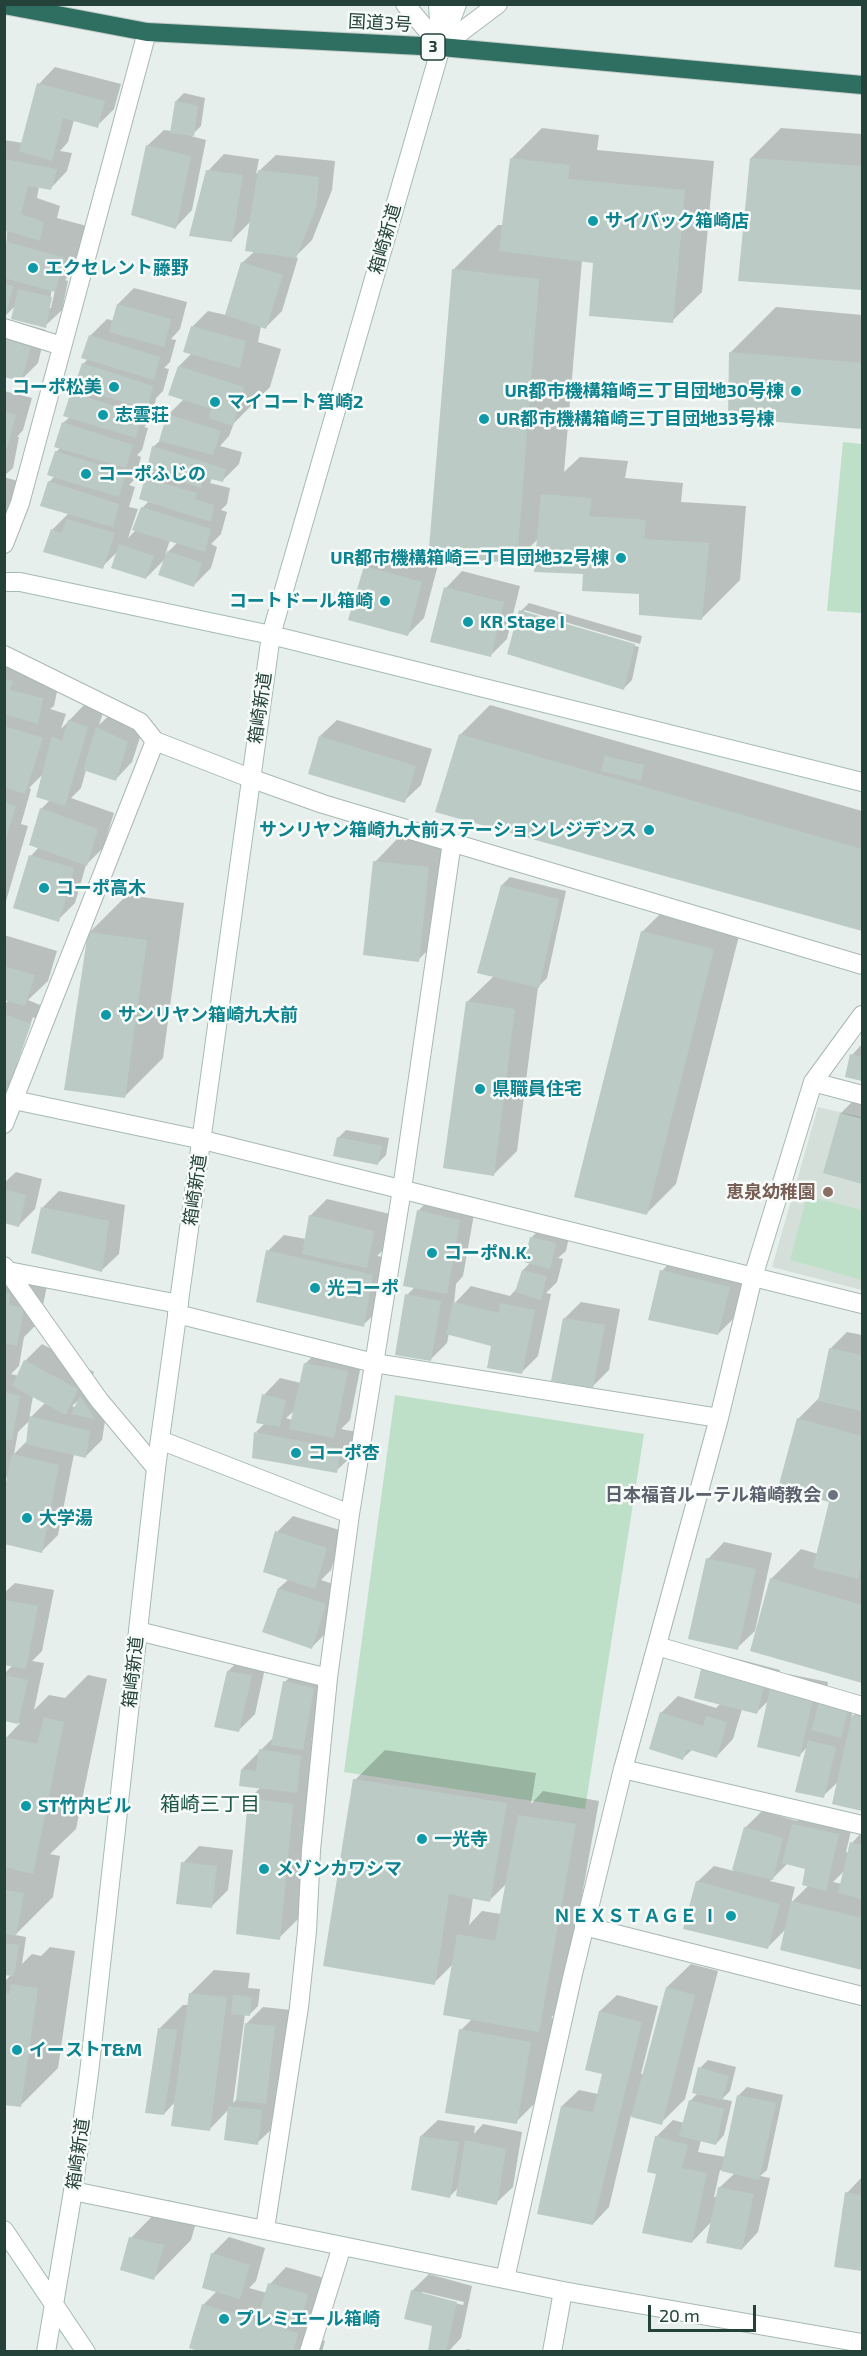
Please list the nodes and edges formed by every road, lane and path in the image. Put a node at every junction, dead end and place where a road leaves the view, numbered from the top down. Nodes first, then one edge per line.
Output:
1 (405, 4) edge
2 (438, 4) edge
3 (457, 4) edge
4 (498, 4) edge
5 (4, 5) edge
6 (147, 32) junction
7 (441, 47) junction
8 (862, 85) edge
9 (4, 328) edge
10 (62, 346) junction
11 (12, 501) edge
12 (4, 544) edge
13 (4, 582) edge
14 (271, 635) junction
15 (4, 655) edge
16 (155, 741) junction
17 (250, 778) junction
18 (862, 782) edge
19 (452, 842) junction
20 (862, 965) edge
21 (862, 1015) edge
22 (813, 1082) junction
23 (862, 1095) edge
24 (14, 1100) junction
25 (4, 1124) edge
26 (202, 1140) junction
27 (402, 1189) junction
28 (6, 1268) edge
29 (753, 1277) junction
30 (862, 1304) edge
31 (178, 1309) junction
32 (375, 1363) junction
33 (719, 1418) junction
34 (160, 1440) junction
35 (156, 1468) junction
36 (350, 1514) junction
37 (138, 1631) junction
38 (657, 1646) junction
39 (328, 1678) junction
40 (862, 1706) edge
41 (623, 1769) junction
42 (862, 1825) edge
43 (584, 1926) junction
44 (862, 1996) edge
45 (73, 2191) junction
46 (265, 2229) junction
47 (4, 2230) edge
48 (342, 2246) junction
49 (506, 2278) junction
50 (563, 2291) junction
51 (55, 2307) junction
52 (862, 2343) edge
53 (46, 2352) edge
54 (86, 2352) edge
55 (309, 2352) edge
56 (552, 2352) edge

1 - 7 street
2 - 7 street
3 - 7 street, 箱崎新道
4 - 7 street
5 - 6 highway, 国道3号 / 3
6 - 7 highway, 国道3号 / 3
6 - 10 street
7 - 8 highway, 国道3号 / 3
7 - 14 street, 箱崎新道
9 - 10 street
10 - 11 street
11 - 12 street
13 - 14 street
14 - 17 street, 箱崎新道
14 - 18 street
15 - 16 street
16 - 17 street
16 - 24 street
17 - 19 street
17 - 26 street, 箱崎新道
19 - 20 street
19 - 27 street
21 - 22 street
22 - 23 street
22 - 29 street
24 - 25 street
24 - 26 street
26 - 27 street
26 - 31 street, 箱崎新道
27 - 29 street
27 - 32 street
28 - 31 street
28 - 35 street
29 - 30 street
29 - 33 street
31 - 32 street
31 - 34 street, 箱崎新道
32 - 33 street
32 - 36 street
33 - 38 street
34 - 35 street, 箱崎新道
34 - 36 street
35 - 37 street, 箱崎新道
36 - 39 street
37 - 39 street
37 - 45 street, 箱崎新道
38 - 40 street
38 - 41 street
39 - 46 street
41 - 42 street
41 - 43 street
43 - 44 street
43 - 49 street
45 - 46 street
45 - 51 street, 箱崎新道
46 - 48 street
47 - 51 street
48 - 49 street
48 - 55 street
49 - 50 street
50 - 52 street
50 - 56 street
51 - 53 street, 箱崎新道
51 - 54 street

